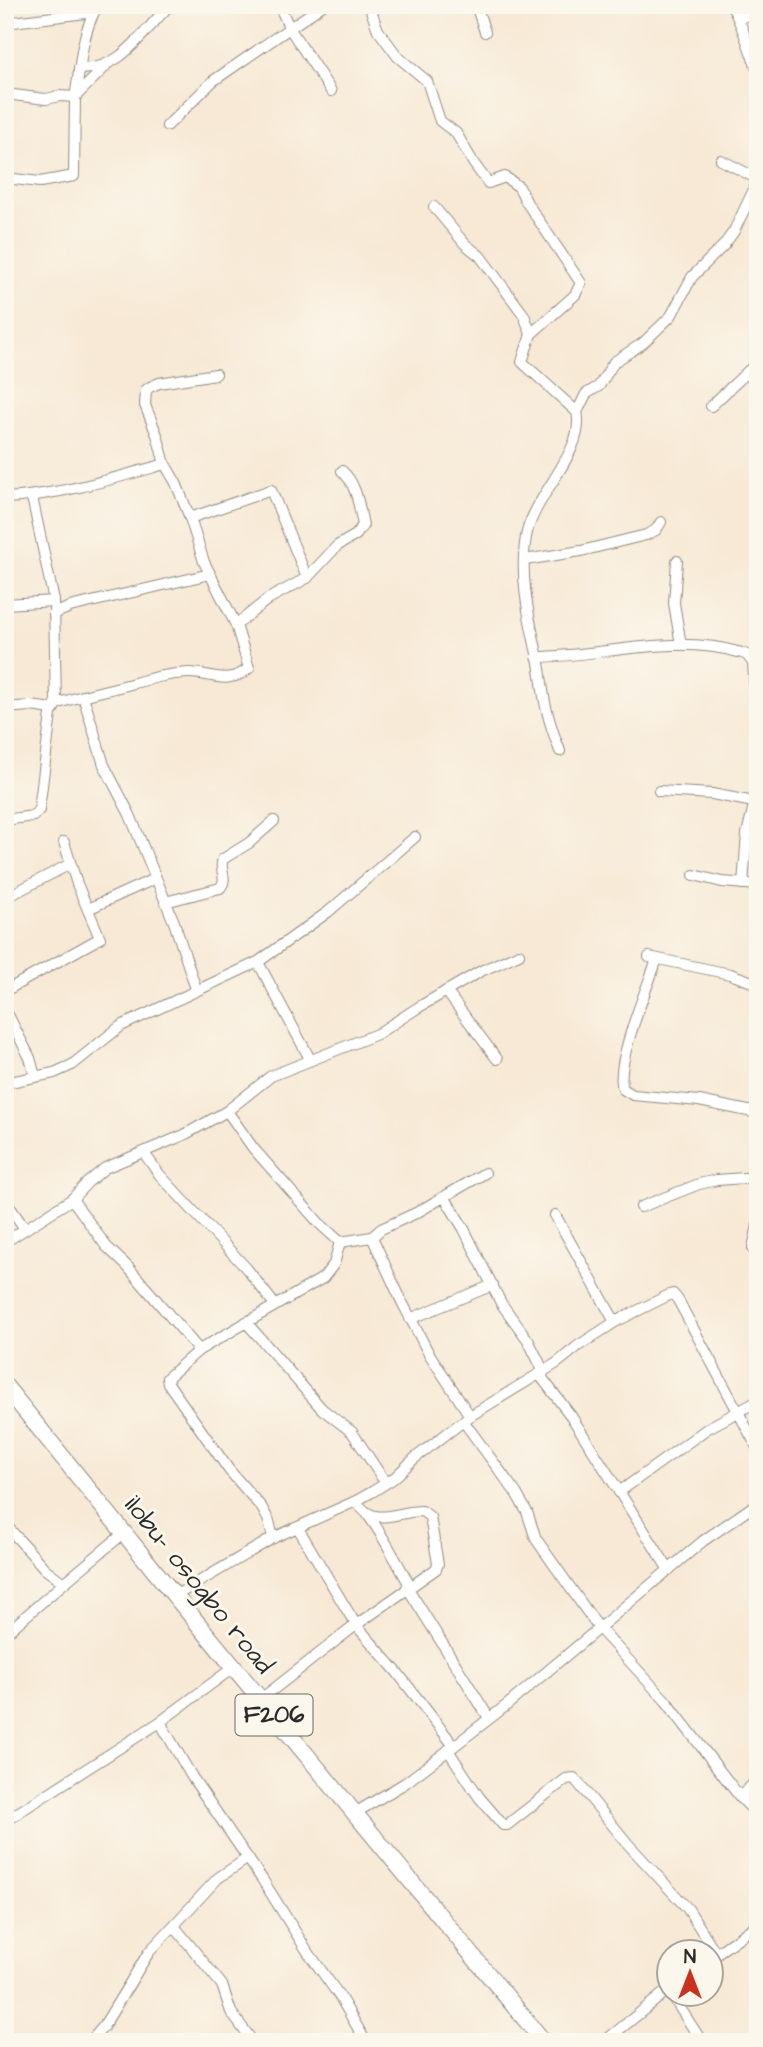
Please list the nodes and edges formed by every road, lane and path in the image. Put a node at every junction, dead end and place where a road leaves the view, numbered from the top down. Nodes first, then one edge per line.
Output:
1 (170, 5) edge
2 (279, 5) edge
3 (323, 5) edge
4 (369, 5) edge
5 (476, 5) edge
6 (731, 5) edge
7 (95, 9) edge
8 (758, 12) edge
9 (739, 18) junction
10 (5, 23) edge
11 (290, 29) junction
12 (485, 32) dead end
13 (105, 67) junction
14 (79, 68) junction
15 (758, 70) edge
16 (331, 91) dead end
17 (5, 94) edge
18 (75, 97) junction
19 (167, 126) dead end
20 (721, 160) dead end
21 (5, 178) edge
22 (758, 180) edge
23 (434, 207) dead end
24 (531, 334) junction
25 (758, 362) edge
26 (747, 372) junction
27 (216, 374) dead end
28 (758, 386) edge
29 (711, 406) dead end
30 (577, 412) junction
31 (165, 464) junction
32 (342, 471) dead end
33 (32, 497) junction
34 (5, 498) edge
35 (190, 518) junction
36 (662, 523) dead end
37 (525, 560) junction
38 (677, 561) dead end
39 (210, 573) junction
40 (307, 578) junction
41 (54, 601) junction
42 (5, 604) edge
43 (54, 614) junction
44 (236, 625) junction
45 (681, 645) junction
46 (537, 657) junction
47 (83, 696) junction
48 (55, 706) junction
49 (5, 708) edge
50 (758, 730) edge
51 (560, 751) dead end
52 (758, 789) edge
53 (659, 792) dead end
54 (754, 802) junction
55 (5, 820) edge
56 (274, 821) dead end
57 (415, 837) dead end
58 (64, 842) dead end
59 (70, 864) junction
60 (694, 875) dead end
61 (154, 879) junction
62 (743, 884) junction
63 (758, 885) edge
64 (5, 898) edge
65 (165, 902) junction
66 (88, 909) junction
67 (519, 954) dead end
68 (258, 961) junction
69 (758, 984) edge
70 (196, 989) junction
71 (5, 991) edge
72 (446, 991) junction
73 (5, 1009) edge
74 (310, 1059) junction
75 (497, 1059) dead end
76 (35, 1076) junction
77 (5, 1083) edge
78 (227, 1111) junction
79 (758, 1112) edge
80 (144, 1153) junction
81 (485, 1173) dead end
82 (758, 1177) edge
83 (445, 1198) junction
84 (72, 1199) junction
85 (5, 1200) edge
86 (641, 1207) dead end
87 (555, 1215) dead end
88 (758, 1225) edge
89 (24, 1229) junction
90 (372, 1237) junction
91 (5, 1242) edge
92 (340, 1242) junction
93 (758, 1257) edge
94 (493, 1285) junction
95 (275, 1305) junction
96 (410, 1320) junction
97 (246, 1322) junction
98 (615, 1322) junction
99 (199, 1350) junction
100 (543, 1370) junction
101 (5, 1386) edge
102 (758, 1401) edge
103 (738, 1413) junction
104 (467, 1419) junction
105 (758, 1449) edge
106 (385, 1482) junction
107 (619, 1492) junction
108 (356, 1501) junction
109 (758, 1503) edge
110 (368, 1515) junction
111 (5, 1524) edge
112 (298, 1528) junction
113 (124, 1533) junction
114 (273, 1538) junction
115 (669, 1570) junction
116 (64, 1583) junction
117 (409, 1586) junction
118 (175, 1596) junction
119 (356, 1625) junction
120 (598, 1627) junction
121 (5, 1634) edge
122 (234, 1667) junction
123 (261, 1699) junction
124 (489, 1718) junction
125 (160, 1722) junction
126 (451, 1748) junction
127 (758, 1779) edge
128 (740, 1797) junction
129 (355, 1813) junction
130 (758, 1815) edge
131 (5, 1821) edge
132 (248, 1858) junction
133 (758, 1924) edge
134 (174, 1926) junction
135 (704, 1938) edge
136 (724, 1949) edge
137 (654, 2004) edge
138 (680, 2008) edge
139 (90, 2042) edge
140 (253, 2042) edge
141 (366, 2042) edge
142 (544, 2042) edge
143 (604, 2042) edge
144 (702, 2042) edge

1 - 13 street
2 - 11 street
3 - 11 street
4 - 24 street
5 - 12 street
6 - 9 street
7 - 10 street
7 - 14 street
8 - 9 street
9 - 15 street
11 - 16 street
11 - 19 street
13 - 14 street
13 - 18 street
14 - 18 street
17 - 18 street
18 - 21 street
20 - 22 street
22 - 30 street
23 - 24 street
24 - 30 street
25 - 26 street
26 - 28 street
26 - 29 street
27 - 31 street
30 - 37 street
31 - 33 street
31 - 35 street
32 - 40 street
33 - 34 street
33 - 41 street
35 - 39 street
35 - 40 street
36 - 37 street
37 - 46 street
38 - 45 street
39 - 43 street
39 - 44 street
40 - 44 street
41 - 42 street
41 - 43 street
43 - 48 street
44 - 47 street
45 - 46 street
45 - 50 street
46 - 51 street
47 - 48 street
47 - 61 street
48 - 49 street
48 - 55 street
52 - 54 street
53 - 54 street
54 - 62 street
56 - 65 street
57 - 68 street
58 - 59 street
59 - 64 street
59 - 66 street
60 - 62 street
61 - 65 street
61 - 66 street
62 - 63 street
65 - 70 street
66 - 71 street
67 - 72 street
68 - 70 street
68 - 74 street
69 - 79 street
70 - 76 street
72 - 74 street
72 - 75 street
73 - 76 street
74 - 78 street
76 - 77 street
78 - 80 street
78 - 92 street
80 - 84 street
80 - 95 street
81 - 83 street
82 - 86 street
83 - 90 street
83 - 94 street
84 - 89 street
84 - 99 street
85 - 89 street
87 - 98 street
88 - 93 street
89 - 91 street
90 - 92 street
90 - 96 street
92 - 95 street
94 - 96 street
94 - 100 street
95 - 97 street
96 - 104 street
97 - 99 street
97 - 106 street
98 - 100 street
98 - 103 street
99 - 114 street
100 - 104 street
100 - 107 street
101 - 113 main road, ilobu- osogbo road / F206
102 - 103 street
103 - 105 street
103 - 107 street
104 - 106 street
104 - 120 street
106 - 108 street
107 - 115 street
108 - 110 street
108 - 112 street
109 - 115 street
110 - 117 street
110 - 117 street
111 - 116 street
112 - 114 street
112 - 119 street
113 - 116 street
113 - 118 main road, ilobu- osogbo road / F206
114 - 118 street
115 - 120 street
116 - 121 street
117 - 119 street
117 - 124 street
118 - 122 main road, ilobu- osogbo road / F206
119 - 123 street
119 - 126 street
120 - 124 street
120 - 128 street
122 - 123 main road, ilobu- osogbo road / F206
122 - 125 street
123 - 129 main road, ilobu- osogbo road / F206
124 - 126 street
125 - 131 street
125 - 132 street
126 - 129 street
126 - 135 street
127 - 128 street
128 - 130 street
129 - 142 main road, ilobu- osogbo road / F206
132 - 134 street
132 - 141 street
133 - 136 street
134 - 139 street
134 - 140 street
137 - 143 street
138 - 144 street

